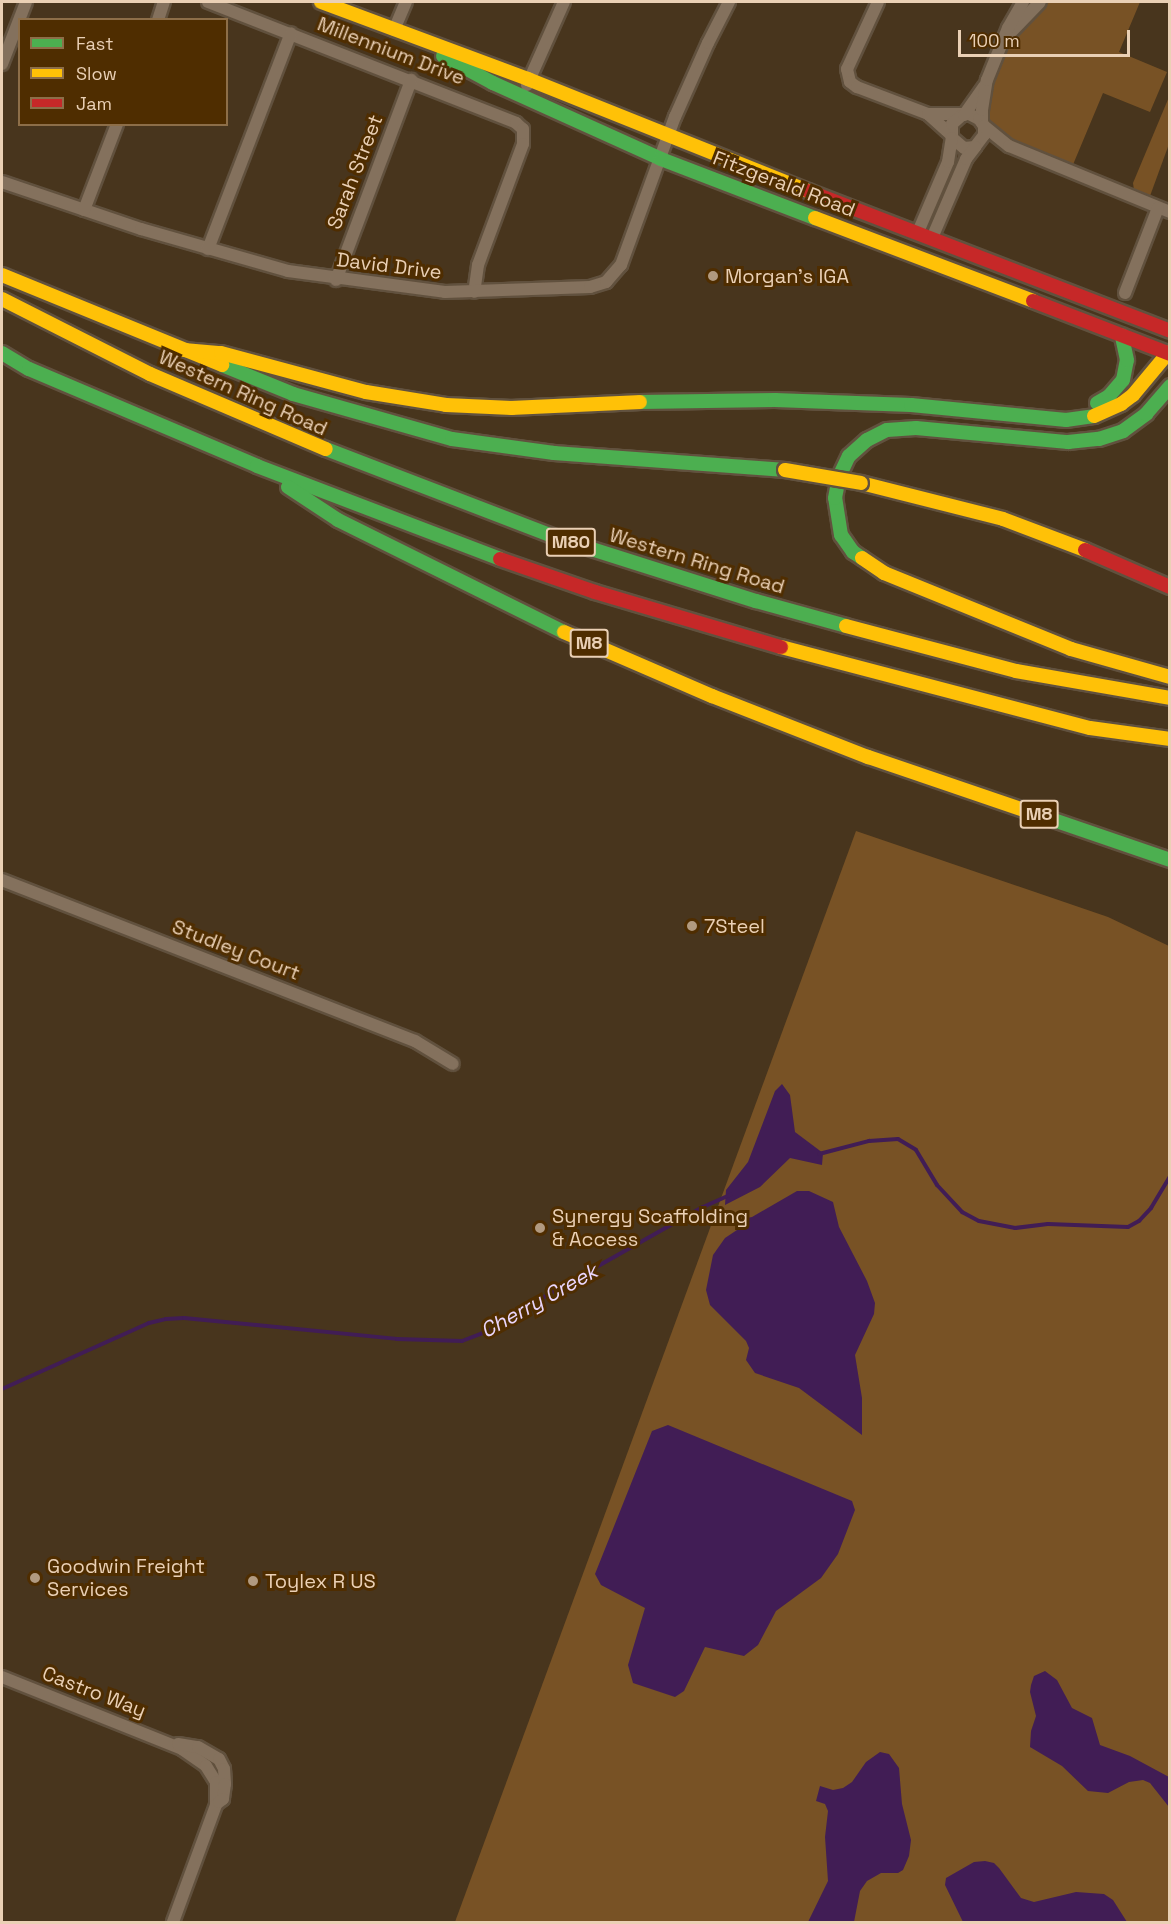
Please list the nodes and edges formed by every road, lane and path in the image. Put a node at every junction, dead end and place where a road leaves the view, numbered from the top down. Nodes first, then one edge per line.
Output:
1 (26, 2) edge
2 (164, 2) edge
3 (208, 2) edge
4 (321, 2) edge
5 (406, 2) edge
6 (564, 2) edge
7 (729, 2) edge
8 (878, 2) edge
9 (1023, 2) edge
10 (1040, 2) edge
11 (20, 18) edge
12 (159, 18) edge
13 (18, 23) edge
14 (394, 30) junction
15 (291, 33) junction
16 (1002, 45) junction
17 (541, 56) junction
18 (2, 64) edge
19 (528, 79) junction
20 (411, 80) junction
21 (987, 80) junction
22 (548, 87) junction
23 (546, 107) junction
24 (928, 114) junction
25 (962, 115) junction
26 (983, 124) junction
27 (116, 126) edge
28 (668, 136) junction
29 (952, 137) junction
30 (976, 146) junction
31 (1009, 146) junction
32 (661, 159) junction
33 (2, 182) edge
34 (84, 210) junction
35 (1164, 210) edge
36 (918, 232) junction
37 (932, 238) junction
38 (208, 249) junction
39 (916, 256) junction
40 (2, 275) edge
41 (336, 280) junction
42 (474, 292) junction
43 (1125, 293) dead end
44 (2, 299) edge
45 (1170, 331) edge
46 (1122, 336) junction
47 (184, 350) junction
48 (2, 353) edge
49 (1169, 353) edge
50 (1168, 391) edge
51 (1006, 413) junction
52 (257, 466) junction
53 (1170, 587) edge
54 (1170, 677) edge
55 (1170, 698) edge
56 (1090, 728) junction
57 (1170, 739) edge
58 (1170, 749) edge
59 (1170, 860) edge
60 (2, 880) edge
61 (453, 1064) dead end
62 (2, 1677) edge
63 (173, 1923) edge

1 - 11 street
2 - 12 street
3 - 15 street, Millennium Drive
4 - 14 main road, Fitzgerald Road
5 - 14 street
6 - 17 street
7 - 28 street, David Drive
8 - 24 street
9 - 16 street
10 - 16 street
13 - 18 street
14 - 19 main road, Fitzgerald Road
14 - 23 main road, Fitzgerald Road
15 - 20 street, Millennium Drive
15 - 38 street
16 - 21 street
17 - 19 street
17 - 22 street
19 - 22 main road, Fitzgerald Road
19 - 23 street
20 - 41 street, Sarah Street
20 - 42 street, Millennium Drive
21 - 25 street
21 - 26 street
22 - 28 main road, Fitzgerald Road
23 - 32 main road, Fitzgerald Road
24 - 25 street
24 - 29 street
25 - 26 street
25 - 29 street
26 - 30 street
26 - 31 street
27 - 34 street
28 - 32 street, David Drive
28 - 36 main road, Fitzgerald Road
29 - 30 street
29 - 36 street
30 - 31 street
30 - 37 street
31 - 35 street
32 - 39 main road, Fitzgerald Road
32 - 42 street, David Drive
33 - 34 street, David Drive
34 - 38 street, David Drive
35 - 43 street
36 - 37 main road, Fitzgerald Road
36 - 39 main road
37 - 39 main road
37 - 45 main road, Fitzgerald Road
38 - 41 street, David Drive
39 - 46 main road, Fitzgerald Road
40 - 47 main road
41 - 42 street, David Drive
44 - 55 main road, Western Ring Road / M80
46 - 49 main road, Fitzgerald Road
46 - 51 main road
47 - 51 main road
47 - 53 main road, bridge
48 - 52 main road, M80
49 - 51 main road
50 - 54 main road
52 - 56 main road, M80
52 - 59 main road, M8
56 - 57 main road, M80
56 - 58 main road
60 - 61 street, Studley Court
62 - 63 street, Castro Way

